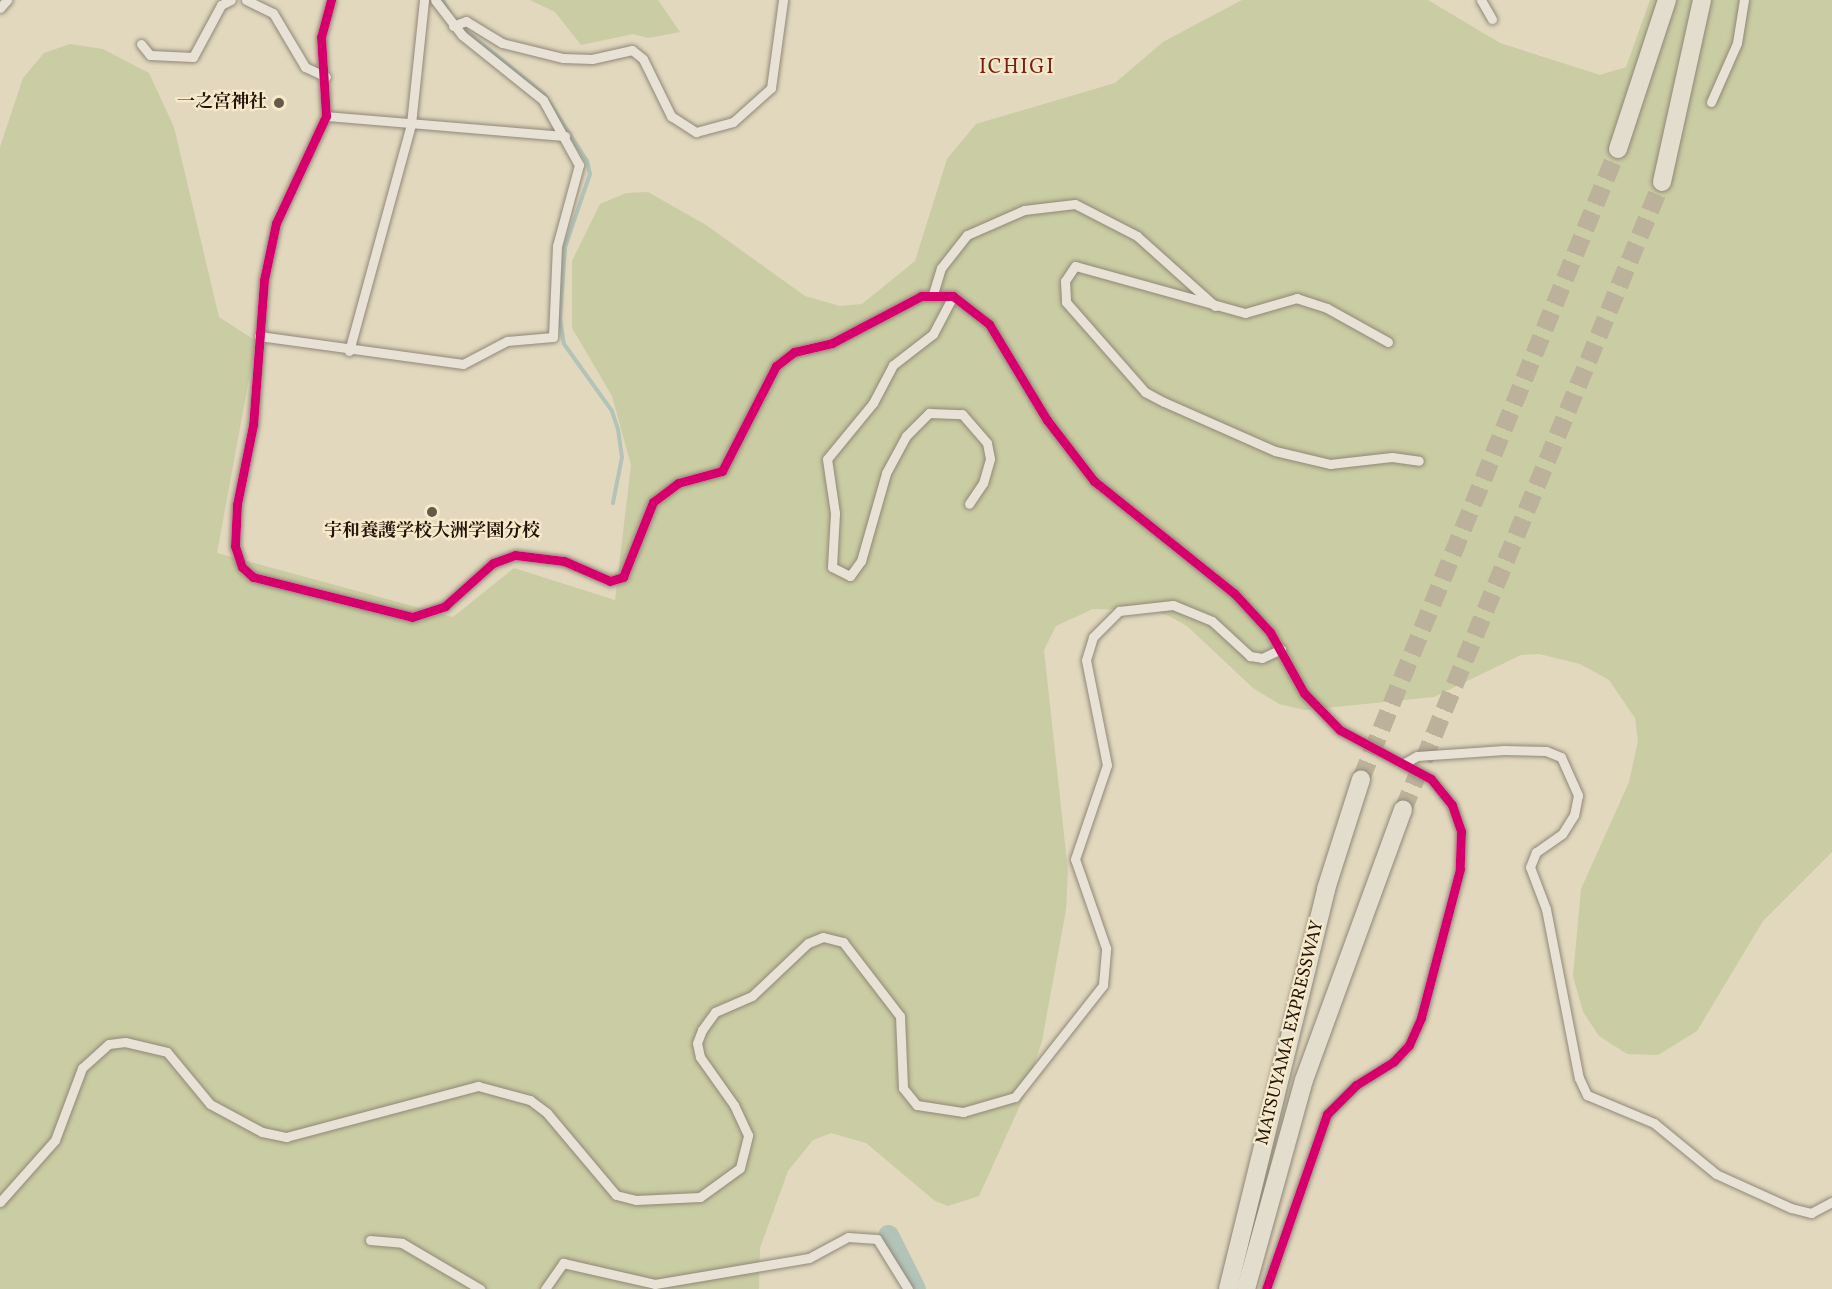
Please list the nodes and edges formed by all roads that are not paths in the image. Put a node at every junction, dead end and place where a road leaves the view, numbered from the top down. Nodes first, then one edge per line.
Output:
1 (7, 0) edge
2 (231, 0) edge
3 (246, 0) edge
4 (331, 0) edge
5 (424, 0) edge
6 (435, 0) edge
7 (783, 0) edge
8 (1481, 0) edge
9 (1667, 0) edge
10 (1744, 0) edge
11 (1702, 2) edge
12 (0, 8) edge
13 (1492, 19) dead end
14 (456, 23) junction
15 (141, 44) dead end
16 (326, 77) junction
17 (1711, 102) dead end
18 (326, 116) junction
19 (411, 124) junction
20 (565, 136) junction
21 (1618, 149) tunnel mouth
22 (1662, 183) tunnel mouth
23 (933, 294) junction
24 (953, 296) junction
25 (1219, 310) junction
26 (259, 336) junction
27 (1388, 342) dead end
28 (349, 351) junction
29 (1419, 461) dead end
30 (969, 504) dead end
31 (1281, 649) junction
32 (1403, 764) junction
33 (1361, 779) tunnel mouth
34 (1403, 810) tunnel mouth
35 (0, 1202) edge
36 (1832, 1202) edge
37 (370, 1240) dead end
38 (480, 1289) edge
39 (545, 1289) edge
40 (908, 1289) edge
41 (1227, 1289) edge
42 (1246, 1289) edge
43 (1266, 1289) edge

1 - 12 street
2 - 15 street
3 - 16 street
4 - 16 street
5 - 19 street
6 - 14 street
7 - 14 street
8 - 13 street
9 - 21 highway
10 - 17 street
11 - 22 highway
14 - 20 street
16 - 18 street
18 - 19 street
18 - 26 street
19 - 20 street
19 - 28 street
20 - 28 street
23 - 24 street
23 - 25 street
23 - 26 street
24 - 30 street
24 - 31 street
25 - 27 street
25 - 29 street
26 - 28 street
31 - 32 street
31 - 35 street
32 - 36 street
32 - 43 street
33 - 41 highway, MATSUYAMA EXPRESSWAY
34 - 42 highway, MATSUYAMA EXPRESSWAY
37 - 38 street
39 - 40 street

